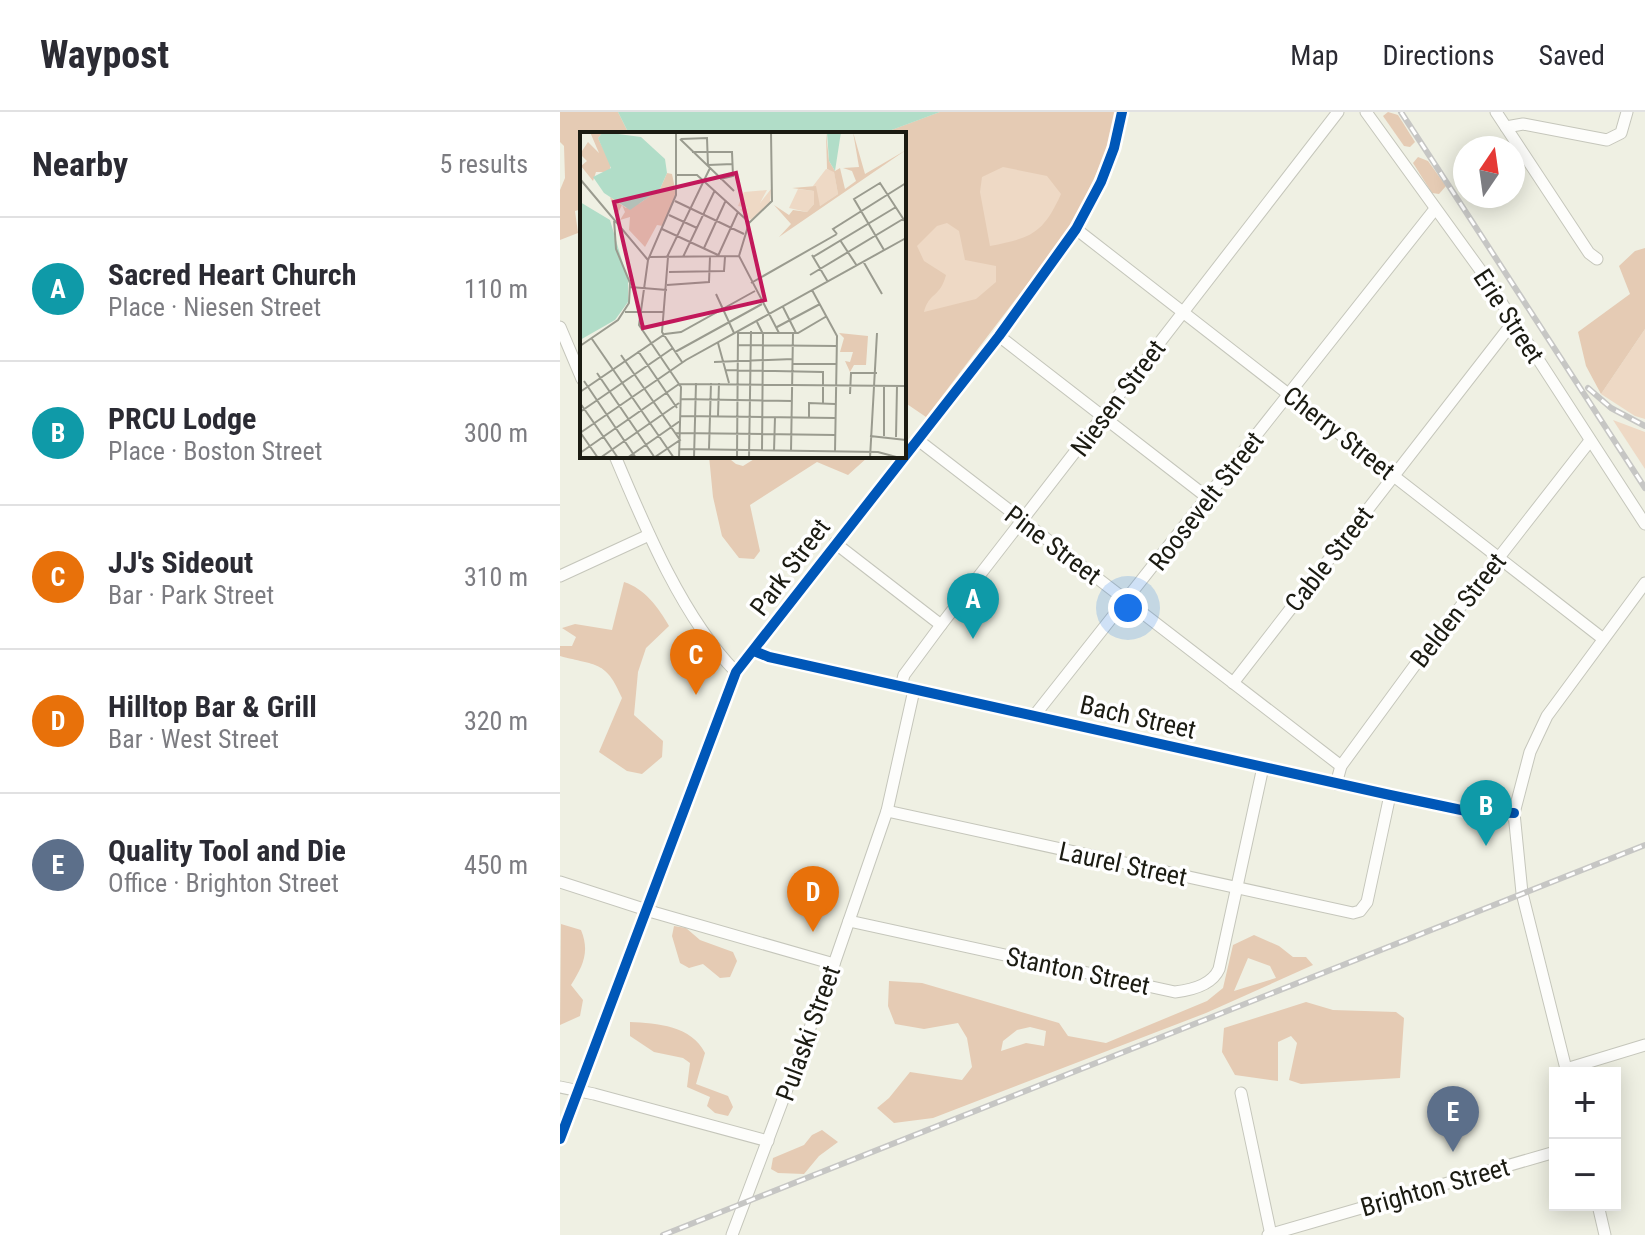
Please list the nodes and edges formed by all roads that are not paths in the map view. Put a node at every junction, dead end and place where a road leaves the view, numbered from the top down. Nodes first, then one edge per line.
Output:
1 (1122, 112) edge
2 (1338, 112) edge
3 (1366, 112) edge
4 (1496, 112) edge
5 (1627, 112) edge
6 (1506, 127) junction
7 (1435, 209) junction
8 (1076, 229) junction
9 (1597, 259) dead end
10 (1183, 311) junction
11 (1514, 321) junction
12 (560, 327) edge
13 (999, 336) junction
14 (580, 374) edge
15 (1290, 394) junction
16 (1104, 418) junction
17 (918, 440) junction
18 (1589, 442) junction
19 (906, 455) edge
20 (616, 458) edge
21 (903, 458) edge
22 (1393, 475) junction
23 (1208, 498) junction
24 (1022, 522) junction
25 (1645, 524) edge
26 (649, 535) junction
27 (835, 543) junction
28 (1499, 556) junction
29 (560, 576) edge
30 (1645, 583) edge
31 (1127, 602) junction
32 (941, 625) junction
33 (1602, 638) junction
34 (754, 651) junction
35 (736, 672) junction
36 (1233, 683) junction
37 (901, 686) junction
38 (914, 690) junction
39 (1034, 716) junction
40 (1341, 766) junction
41 (1263, 767) junction
42 (1336, 784) junction
43 (1390, 795) junction
44 (887, 811) junction
45 (1514, 813) junction
46 (560, 882) edge
47 (1237, 889) junction
48 (646, 910) junction
49 (849, 921) junction
50 (834, 964) junction
51 (1645, 1045) edge
52 (1565, 1067) edge
53 (1578, 1067) edge
54 (560, 1087) edge
55 (578, 1091) junction
56 (1241, 1093) dead end
57 (560, 1139) edge
58 (768, 1141) junction
59 (1549, 1154) edge
60 (1599, 1211) edge
61 (732, 1235) edge
62 (1270, 1235) edge
63 (1605, 1235) edge

1 - 8 street, Park Street
2 - 10 street, Niesen Street
3 - 7 street, Erie Street
4 - 6 street
5 - 6 street
6 - 9 street
7 - 11 street, Erie Street
7 - 15 street, Roosevelt Street
8 - 10 street, Cherry Street
8 - 13 street, Park Street
10 - 15 street, Cherry Street
10 - 16 street, Niesen Street
11 - 18 street, Erie Street
11 - 22 street, Cable Street
12 - 14 street
13 - 16 street
13 - 17 street, Park Street
15 - 22 street, Cherry Street
15 - 23 street, Roosevelt Street
16 - 23 street
16 - 24 street, Niesen Street
17 - 19 street, Park Street
17 - 24 street, Pine Street
18 - 25 street, Erie Street
18 - 28 street, Belden Street
20 - 26 street
21 - 27 street, Park Street
22 - 28 street, Cherry Street
22 - 36 street, Cable Street
23 - 31 street, Roosevelt Street
24 - 31 street, Pine Street
24 - 32 street, Niesen Street
26 - 29 street
26 - 35 street
27 - 32 street
27 - 34 street, Park Street
28 - 33 street, Cherry Street
28 - 40 street, Belden Street
30 - 33 street
31 - 36 street, Pine Street
31 - 39 street, Roosevelt Street
32 - 37 street, Niesen Street
33 - 45 street
34 - 35 street, Park Street
34 - 37 street, Bach Street
35 - 48 street, Park Street
36 - 40 street, Pine Street
37 - 38 street, Bach Street
38 - 39 street, Bach Street
38 - 44 street, Pulaski Street
39 - 41 street, Bach Street
40 - 42 street, Belden Street
41 - 42 street, Bach Street
41 - 47 street
42 - 43 street, Bach Street
43 - 45 street, Bach Street
43 - 47 street, Laurel Street
44 - 47 street, Laurel Street
44 - 49 street, Pulaski Street
45 - 52 street
46 - 48 street
47 - 49 street, Stanton Street
48 - 50 street
48 - 55 street, Park Street
49 - 50 street, Pulaski Street
50 - 58 street, Pulaski Street
51 - 53 street
54 - 55 street
55 - 57 street, Park Street
55 - 58 street
56 - 62 street
58 - 61 street, Pulaski Street
59 - 62 street, Brighton Street
60 - 63 street

